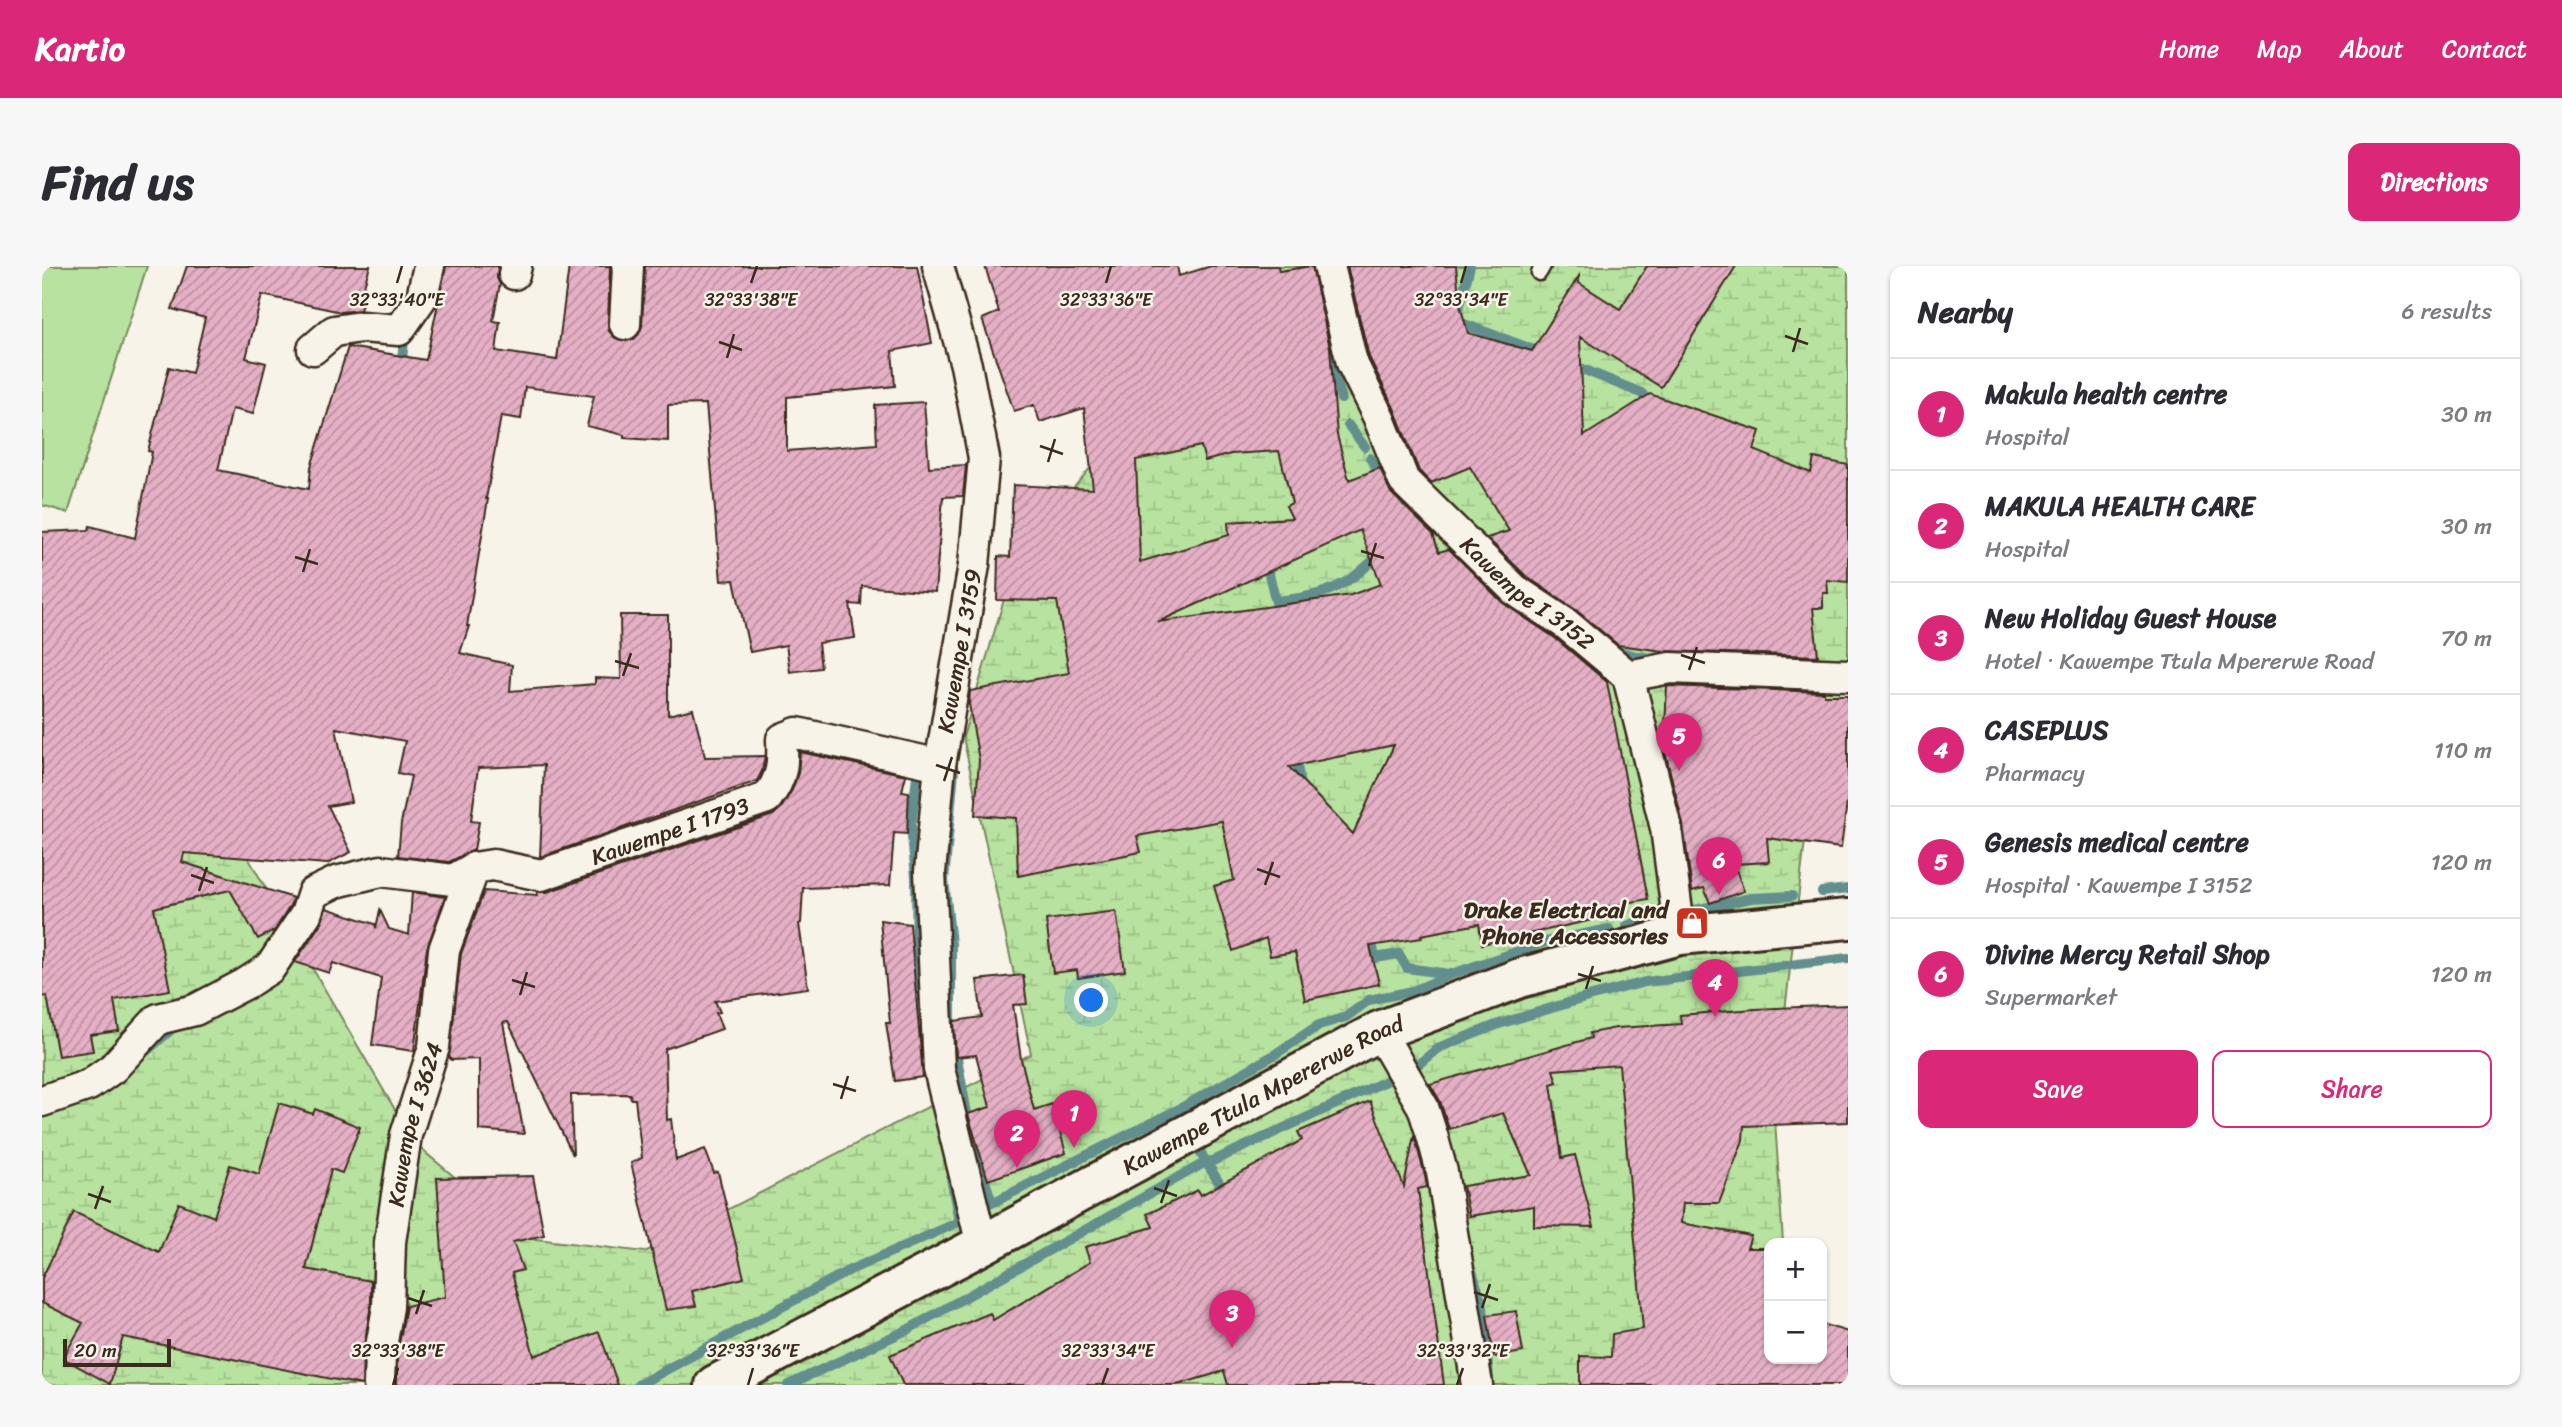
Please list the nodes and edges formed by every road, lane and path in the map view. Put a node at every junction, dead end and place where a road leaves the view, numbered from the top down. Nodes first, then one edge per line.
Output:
1 (429, 266) edge
2 (628, 266) edge
3 (938, 266) edge
4 (1329, 266) edge
5 (625, 324) dead end
6 (313, 349) dead end
7 (1848, 675) edge
8 (1628, 676) junction
9 (940, 765) junction
10 (474, 868) junction
11 (1848, 919) edge
12 (1680, 935) junction
13 (1379, 1031) junction
14 (42, 1101) edge
15 (982, 1245) junction
16 (730, 1381) edge
17 (379, 1385) edge
18 (1477, 1385) edge

1 - 6 street
2 - 5 street
3 - 9 street, Kawempe I 3159
4 - 8 street, Kawempe I 3152
7 - 8 street
8 - 12 street
9 - 10 street, Kawempe I 1793
9 - 15 street, Kawempe I 3159
10 - 14 street
10 - 17 street, Kawempe I 3624
11 - 12 street, Kawempe Ttula Mpererwe Road
12 - 13 street, Kawempe Ttula Mpererwe Road
13 - 15 street, Kawempe Ttula Mpererwe Road
13 - 18 street
15 - 16 street, Kawempe Ttula Mpererwe Road

